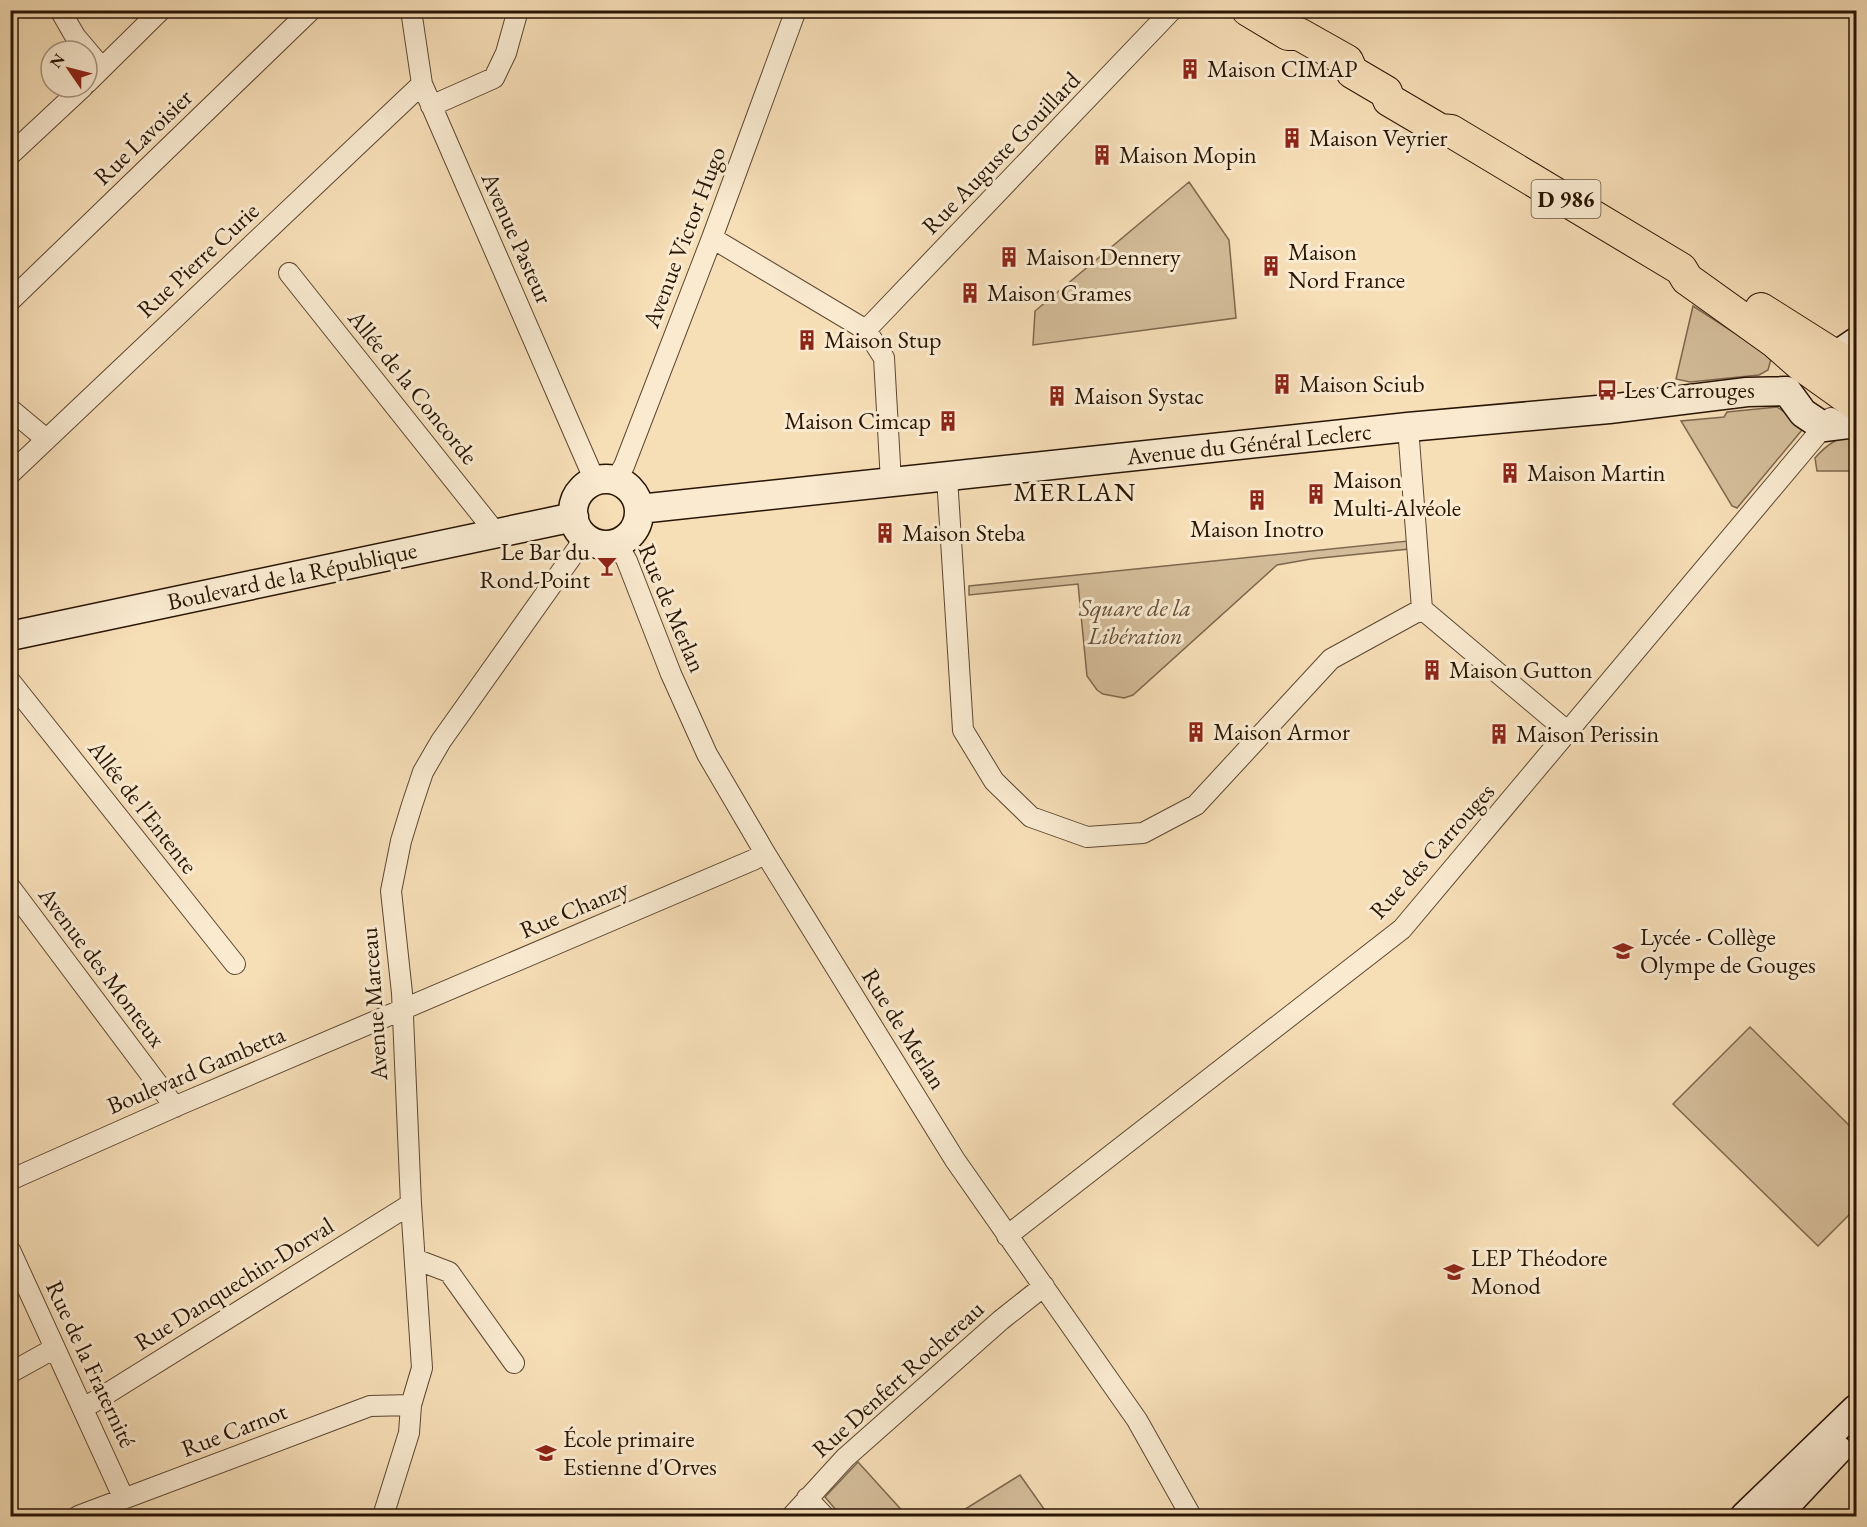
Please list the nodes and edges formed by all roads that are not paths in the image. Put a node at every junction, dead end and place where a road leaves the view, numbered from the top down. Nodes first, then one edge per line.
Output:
1 (60, 10) edge
2 (161, 10) edge
3 (311, 10) edge
4 (411, 10) edge
5 (796, 10) edge
6 (1172, 10) edge
7 (1248, 10) edge
8 (516, 12) edge
9 (102, 68) junction
10 (99, 71) edge
11 (422, 84) junction
12 (70, 99) edge
13 (431, 106) junction
14 (10, 155) edge
15 (712, 238) junction
16 (289, 273) dead end
17 (10, 301) edge
18 (866, 330) junction
19 (1836, 377) edge
20 (10, 409) edge
21 (1408, 427) junction
22 (1824, 427) junction
23 (46, 439) junction
24 (10, 474) edge
25 (947, 477) junction
26 (605, 481) junction
27 (891, 482) junction
28 (639, 509) junction
29 (579, 527) junction
30 (496, 533) junction
31 (617, 543) junction
32 (1422, 609) junction
33 (10, 636) edge
34 (10, 681) edge
35 (1569, 732) junction
36 (765, 853) junction
37 (10, 887) edge
38 (235, 964) dead end
39 (402, 1010) junction
40 (175, 1107) junction
41 (10, 1180) edge
42 (411, 1204) junction
43 (1007, 1236) junction
44 (10, 1250) edge
45 (415, 1259) junction
46 (1044, 1286) junction
47 (56, 1348) junction
48 (514, 1363) dead end
49 (10, 1373) edge
50 (411, 1405) junction
51 (84, 1408) junction
52 (1857, 1410) edge
53 (1857, 1425) edge
54 (1814, 1450) junction
55 (807, 1498) junction
56 (124, 1499) junction
57 (78, 1516) edge
58 (383, 1516) edge
59 (792, 1516) edge
60 (824, 1516) edge
61 (1191, 1516) edge
62 (1745, 1516) edge
63 (1759, 1516) edge
64 (1776, 1516) edge

1 - 9 street
2 - 9 street
3 - 17 street, Rue Lavoisier
4 - 11 street, Avenue Pasteur
5 - 15 street, Avenue Victor Hugo
6 - 18 street, Rue Auguste Gouillard
7 - 19 main road, D 986
8 - 13 street
9 - 10 street
11 - 13 street, Avenue Pasteur
11 - 23 street, Rue Pierre Curie
12 - 14 street
13 - 26 street, Avenue Pasteur
15 - 18 street
15 - 26 street, Avenue Victor Hugo
16 - 30 street, Allée de la Concorde
18 - 27 street
19 - 21 street, Avenue du Général Leclerc
19 - 22 street
19 - 22 street
20 - 23 street
21 - 25 street, Avenue du Général Leclerc
21 - 32 street
22 - 35 street, Rue des Carrouges
23 - 24 street, Rue Pierre Curie
25 - 27 street, Avenue du Général Leclerc
25 - 32 street
26 - 28 street
26 - 29 street
27 - 28 street, Avenue du Général Leclerc
28 - 31 street
29 - 30 street, Boulevard de la République
29 - 31 street
29 - 39 street, Avenue Marceau
30 - 33 street, Boulevard de la République
31 - 36 street, Rue de Merlan
32 - 35 street
34 - 38 street, Allée de l'Entente
35 - 43 street, Rue des Carrouges
36 - 39 street, Rue Chanzy
36 - 43 street, Rue de Merlan
37 - 40 street, Avenue des Monteux
39 - 40 street, Boulevard Gambetta
39 - 42 street, Avenue Marceau
40 - 41 street, Boulevard Gambetta
42 - 45 street, Avenue Marceau
42 - 51 street, Rue Danquechin-Dorval
43 - 46 street, Rue de Merlan
44 - 47 street, Rue de la Fraternité
45 - 48 street
45 - 50 street, Avenue Marceau
46 - 55 street, Rue Denfert Rochereau
46 - 61 street, Rue de Merlan
47 - 49 street
47 - 51 street, Rue de la Fraternité
50 - 56 street, Rue Carnot
50 - 58 street, Avenue Marceau
51 - 56 street, Rue de la Fraternité
52 - 54 street
53 - 64 street
54 - 62 street
54 - 63 street
55 - 59 street, Rue Denfert Rochereau
55 - 60 street
56 - 57 street, Rue Carnot

